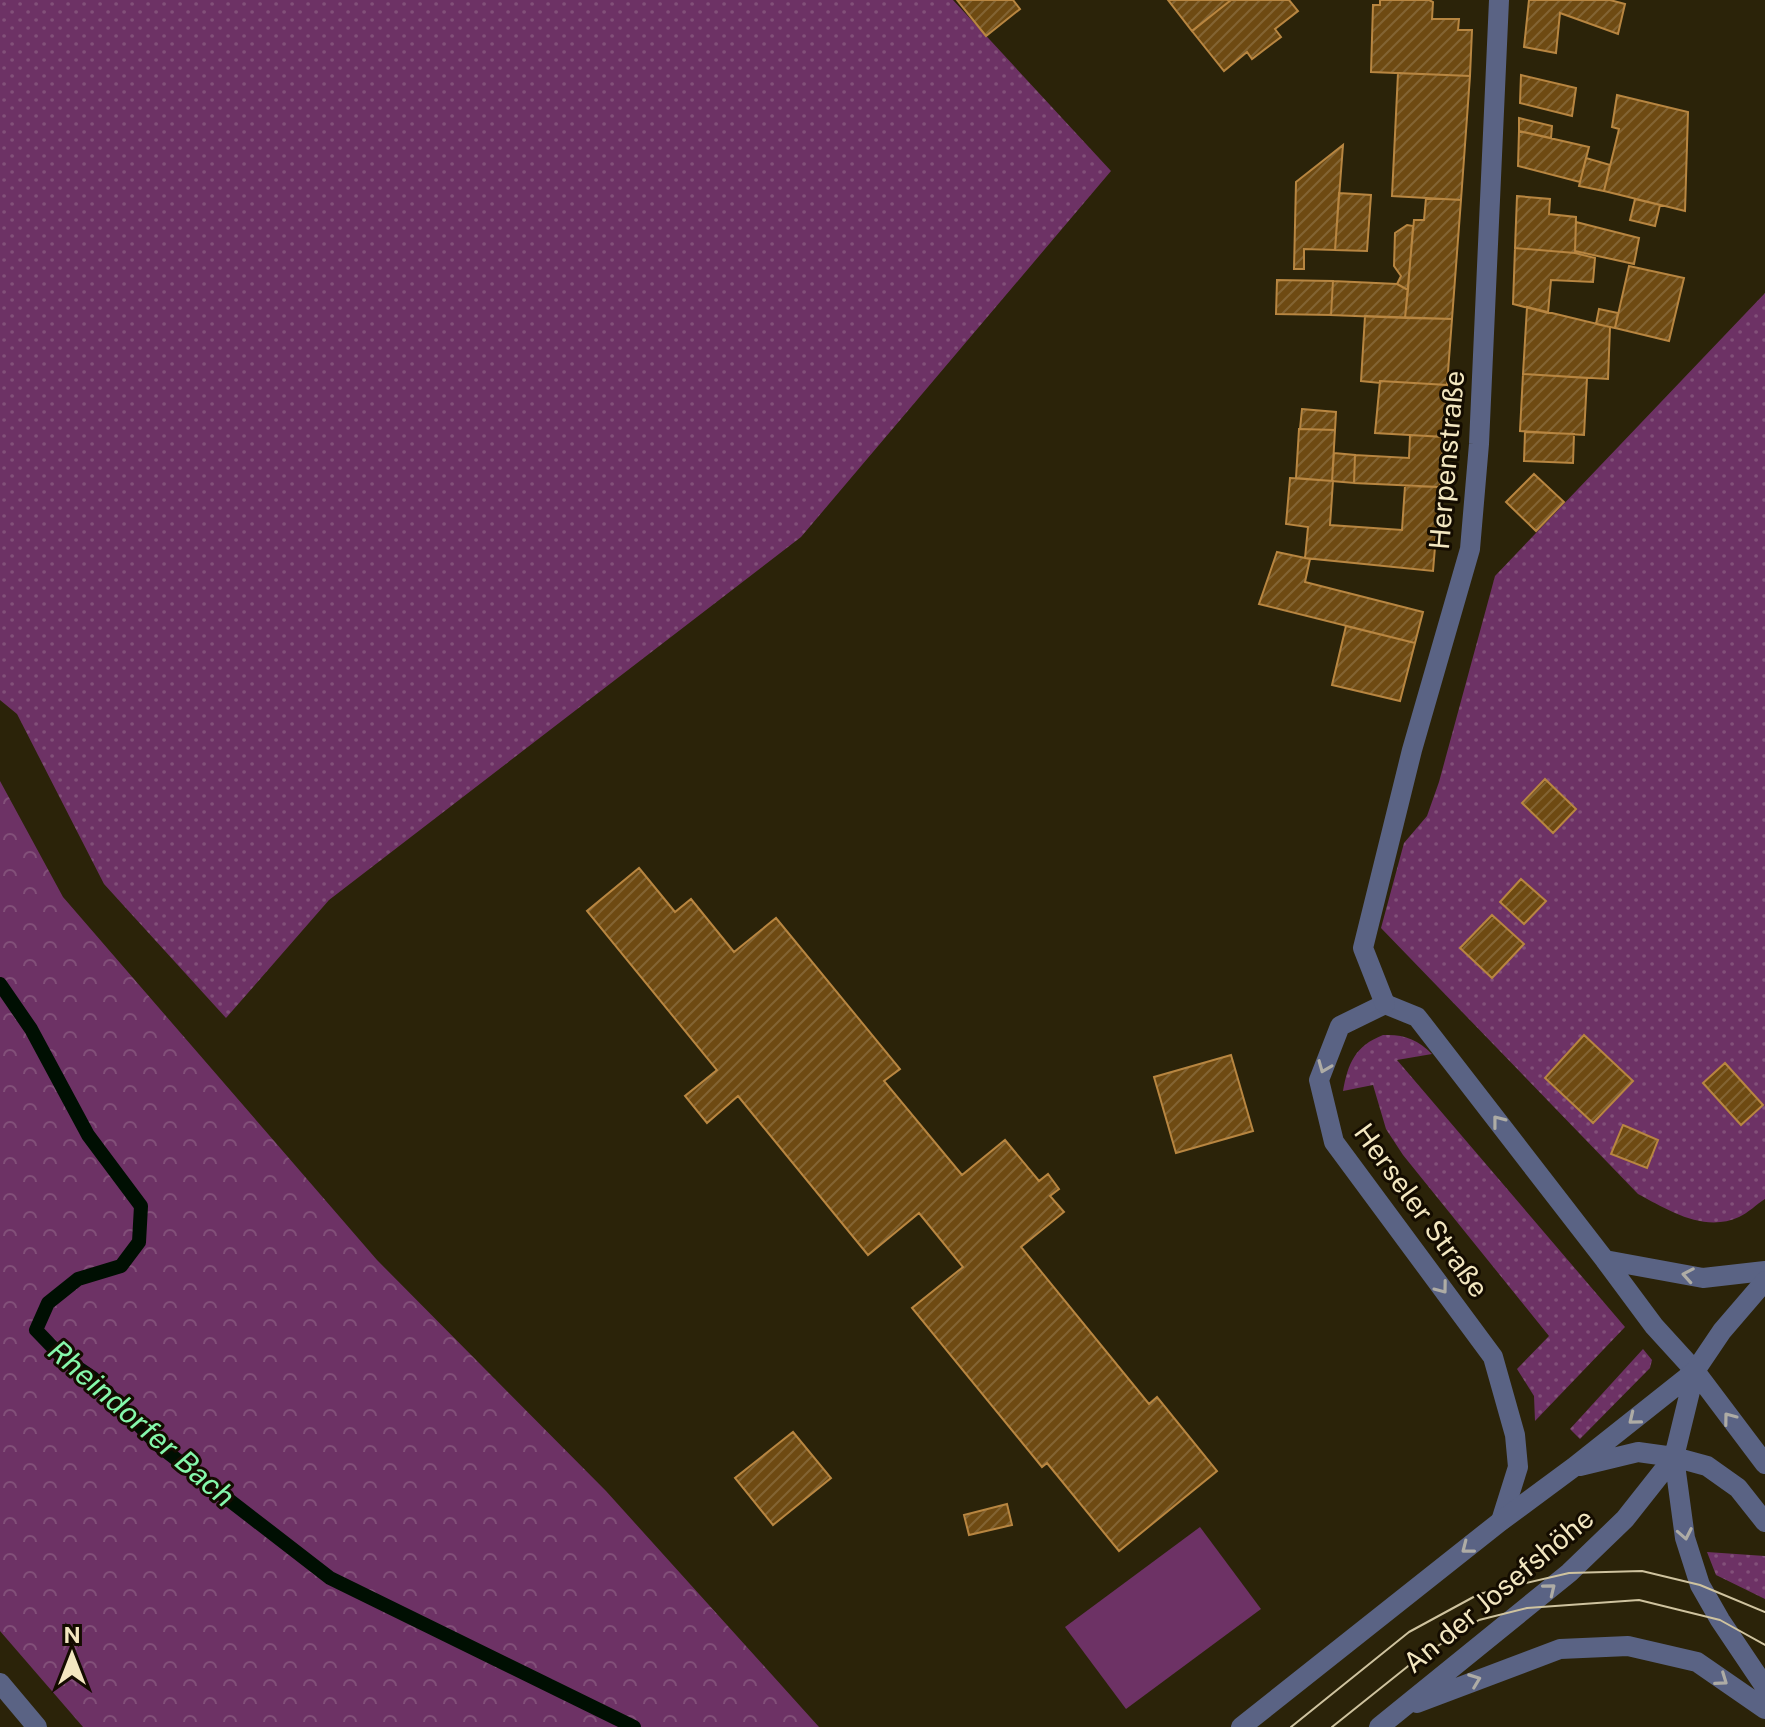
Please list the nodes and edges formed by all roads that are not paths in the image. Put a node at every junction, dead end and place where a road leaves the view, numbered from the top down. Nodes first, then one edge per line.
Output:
1 (1497, 1) edge
2 (1385, 1004) junction
3 (1605, 1260) junction
4 (1765, 1271) edge
5 (1765, 1281) edge
6 (1695, 1371) junction
7 (1674, 1457) junction
8 (1765, 1464) edge
9 (1574, 1467) junction
10 (1501, 1521) junction
11 (1765, 1522) edge
12 (0, 1683) edge
13 (1765, 1687) edge
14 (1402, 1709) junction
15 (1765, 1709) edge
16 (37, 1727) edge
17 (1241, 1727) edge
18 (1379, 1727) edge

1 - 2 street, Herpenstraße
3 -> 2 street
2 -> 10 street, Herseler Straße
4 -> 3 street
3 - 6 street
5 - 6 street
6 - 7 street
8 -> 6 street
6 -> 9 street, An der Josefshöhe
7 - 9 street, An der Josefshöhe
7 - 11 street
7 -> 13 street
14 -> 7 street, An der Josefshöhe
9 - 10 street, An der Josefshöhe
10 -> 17 street, An der Josefshöhe
12 - 16 street
14 -> 15 street
14 - 18 street, An der Josefshöhe

